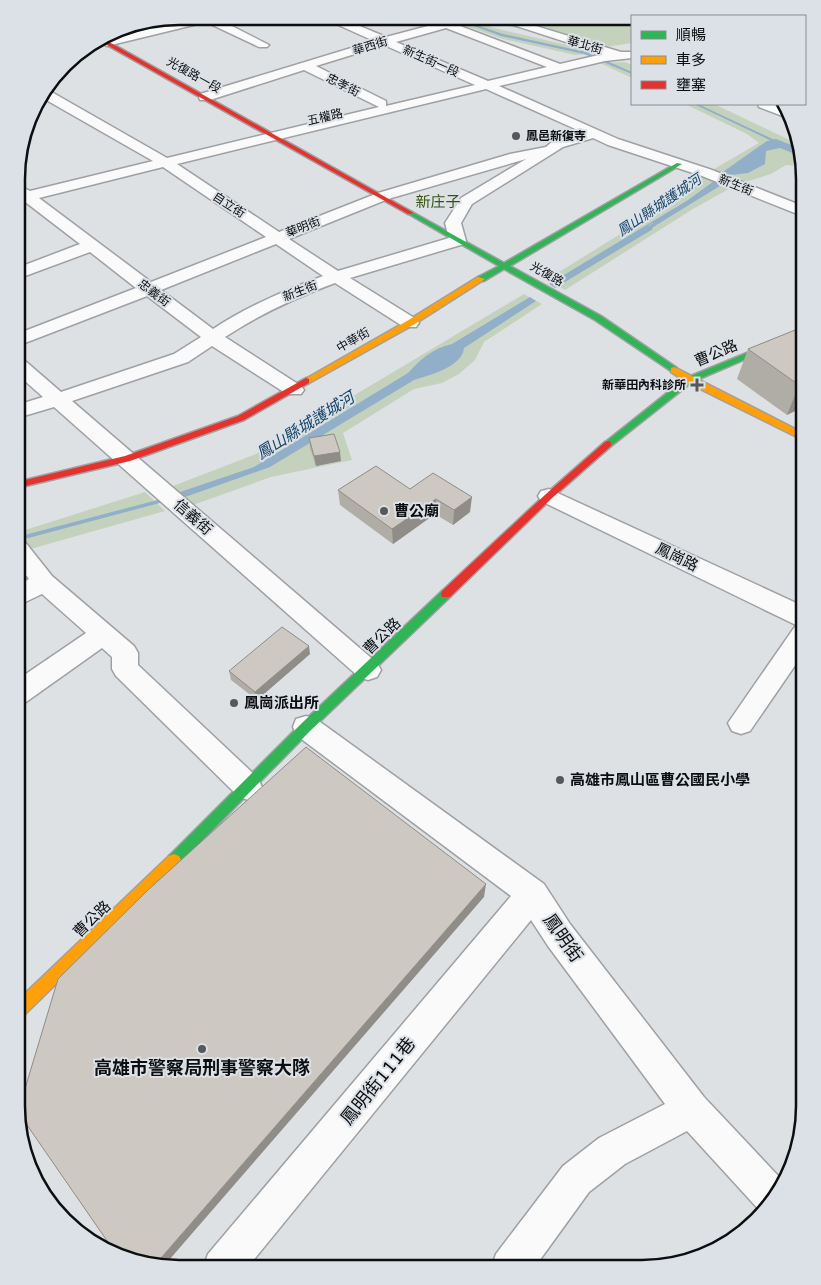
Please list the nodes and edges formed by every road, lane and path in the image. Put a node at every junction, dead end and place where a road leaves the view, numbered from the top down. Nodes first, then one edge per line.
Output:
1 (174, 25) edge
2 (224, 25) edge
3 (348, 25) edge
4 (443, 25) edge
5 (450, 25) edge
6 (519, 25) edge
7 (119, 38) edge
8 (386, 41) junction
9 (108, 43) edge
10 (263, 45) dead end
11 (631, 50) edge
12 (610, 54) junction
13 (631, 55) edge
14 (306, 66) junction
15 (556, 67) junction
16 (484, 84) junction
17 (50, 96) edge
18 (205, 97) junction
19 (529, 103) joint
20 (381, 104) junction
21 (766, 105) edge
22 (779, 111) edge
23 (595, 133) junction
24 (270, 134) junction
25 (550, 150) junction
26 (160, 160) junction
27 (679, 164) junction
28 (25, 192) edge
29 (383, 196) junction
30 (25, 197) edge
31 (796, 209) edge
32 (278, 237) junction
33 (458, 241) junction
34 (91, 246) junction
35 (504, 266) junction
36 (25, 271) edge
37 (336, 277) junction
38 (150, 290) junction
39 (410, 323) junction
40 (25, 338) edge
41 (213, 338) junction
42 (787, 339) edge
43 (25, 371) edge
44 (689, 380) junction
45 (294, 390) junction
46 (56, 400) junction
47 (25, 410) edge
48 (796, 434) edge
49 (127, 459) junction
50 (25, 483) edge
51 (549, 496) junction
52 (25, 558) edge
53 (44, 582) junction
54 (25, 593) edge
55 (796, 614) edge
56 (103, 634) junction
57 (796, 644) edge
58 (368, 670) junction
59 (25, 688) edge
60 (740, 724) dead end
61 (306, 727) junction
62 (248, 787) junction
63 (533, 894) junction
64 (25, 1004) edge
65 (692, 1110) junction
66 (769, 1193) edge
67 (229, 1260) edge
68 (516, 1260) edge

1 - 7 street
2 - 10 street
3 - 8 street, 新生街一段
4 - 8 street, 華西街
5 - 15 street, 華西街
6 - 12 street, 華北街
8 - 14 street, 華西街
8 - 16 street, 新生街一段
9 - 18 street, 光復路一段
11 - 12 street
12 - 13 street
12 - 15 street, 五權路
14 - 18 street, 華西街
14 - 20 street, 忠孝街
15 - 16 street, 五權路
16 - 19 street, 新生街一段
16 - 20 street, 五權路
16 - 24 street, 五權路
17 - 26 street, 自立街
18 - 24 street, 光復路一段
19 - 23 street, 新生街
20 - 24 street, 五權路
21 - 22 street
23 - 25 street, 華明街
23 - 27 street, 新生街
24 - 26 street, 五權路
24 - 29 street, 光復路
25 - 29 street, 華明街
25 - 33 street
26 - 28 street, 五權路
26 - 32 street, 自立街
27 - 31 street, 新生街
27 - 35 street, 中華街
29 - 32 street, 華明街
29 - 33 street, 光復路
30 - 34 street, 忠義街
32 - 37 street, 自立街
32 - 38 street, 華明街
33 - 35 street, 光復路
33 - 37 street, 新生街
34 - 36 street
34 - 38 street, 忠義街
35 - 39 street, 中華街
35 - 44 street, 光復路
37 - 39 street, 自立街
37 - 41 street, 新生街
38 - 40 street, 華明街
38 - 41 street, 忠義街
39 - 45 street, 中華街
41 - 45 street, 忠義街
41 - 46 street, 新生街
42 - 44 street, 曹公路
43 - 46 street, 信義街
44 - 48 street, 光復路
44 - 51 street, 曹公路
45 - 49 street, 中華街
46 - 47 street, 新生街
46 - 49 street, 信義街
49 - 50 street, 中華街
49 - 58 street, 信義街
51 - 55 street, 鳳崗路
51 - 58 street, 曹公路
52 - 53 street
53 - 54 street
53 - 56 street
56 - 59 street
56 - 62 street
57 - 60 street
58 - 61 street, 曹公路
61 - 62 street, 曹公路
61 - 63 street, 鳳明街
62 - 64 street, 曹公路
63 - 65 street, 鳳明街
63 - 67 street, 鳳明街111巷
65 - 66 street, 鳳明街
65 - 68 street

